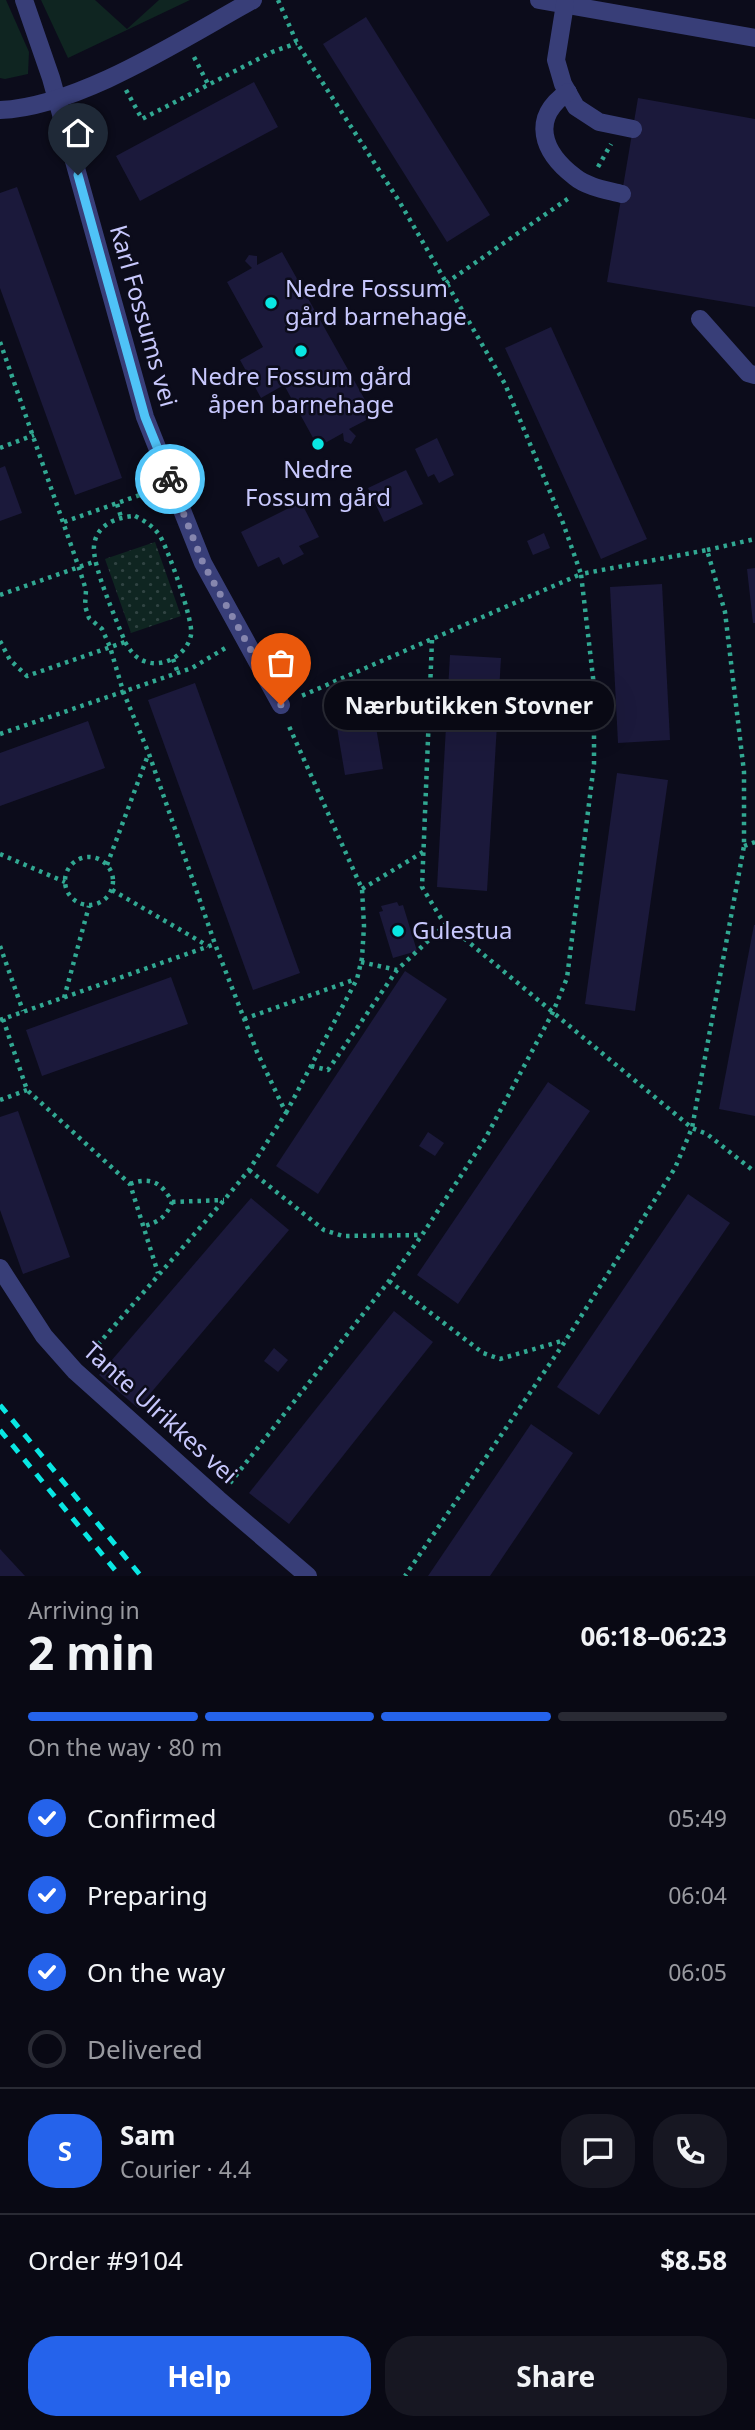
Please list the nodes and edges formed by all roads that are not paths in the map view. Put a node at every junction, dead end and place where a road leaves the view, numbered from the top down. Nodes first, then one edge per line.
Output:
1 (24, 0) edge
2 (253, 0) edge
3 (539, 0) edge
4 (565, 4) junction
5 (755, 38) edge
6 (568, 92) junction
7 (57, 99) junction
8 (0, 110) edge
9 (633, 130) dead end
10 (622, 194) dead end
11 (700, 319) dead end
12 (755, 375) edge
13 (281, 705) road end
14 (0, 1268) edge
15 (308, 1576) edge

1 - 7 street, Karl Fossums vei
2 - 7 street
3 - 4 street
4 - 5 street
4 - 6 street
6 - 9 street
6 - 10 street
7 - 8 street
7 - 13 street, Karl Fossums vei
11 - 12 street
14 - 15 street, Tante Ulrikkes vei

